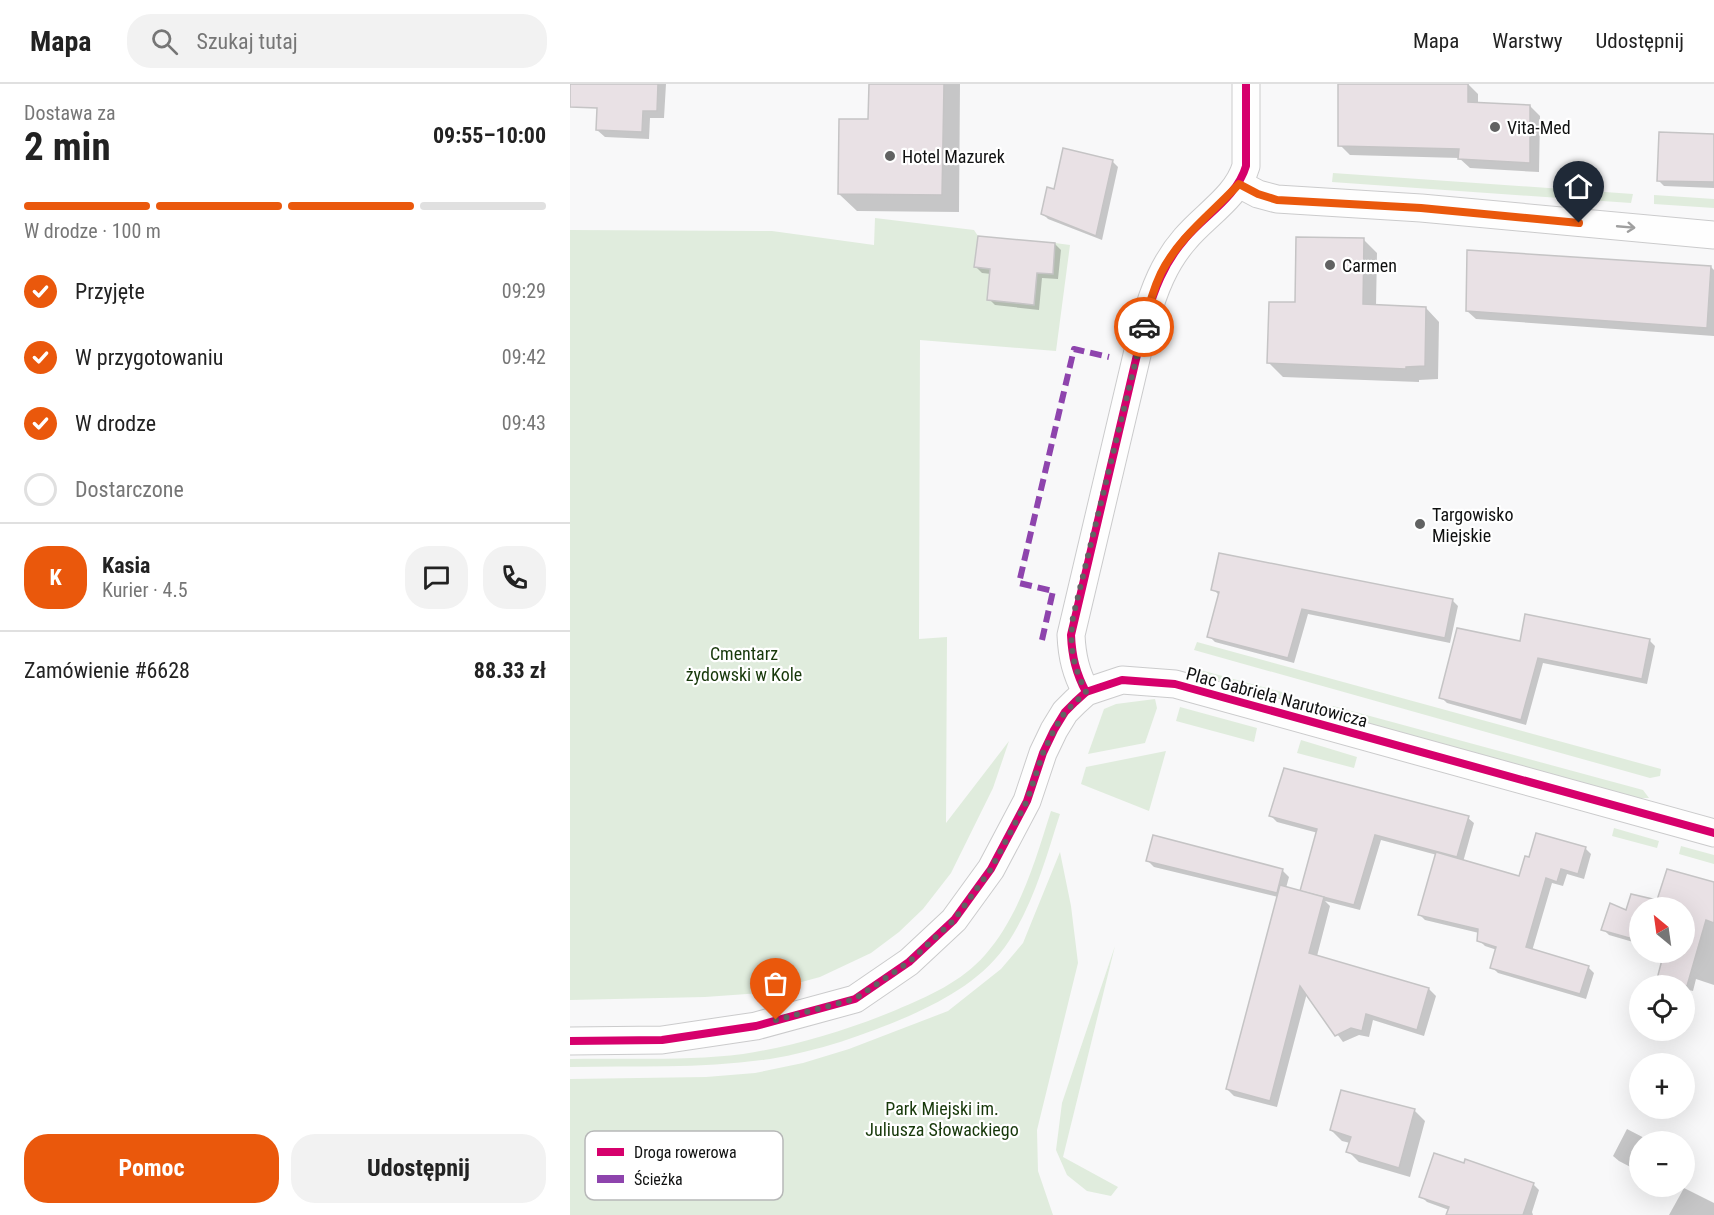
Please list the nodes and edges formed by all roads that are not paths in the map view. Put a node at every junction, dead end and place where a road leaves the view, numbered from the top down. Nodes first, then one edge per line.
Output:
1 (1246, 84) edge
2 (1239, 184) junction
3 (1714, 235) edge
4 (1086, 692) junction
5 (1714, 833) edge
6 (570, 1041) edge

1 - 2 street
2 -> 3 street
2 - 4 street
4 - 5 street, Plac Gabriela Narutowicza
4 - 6 street

